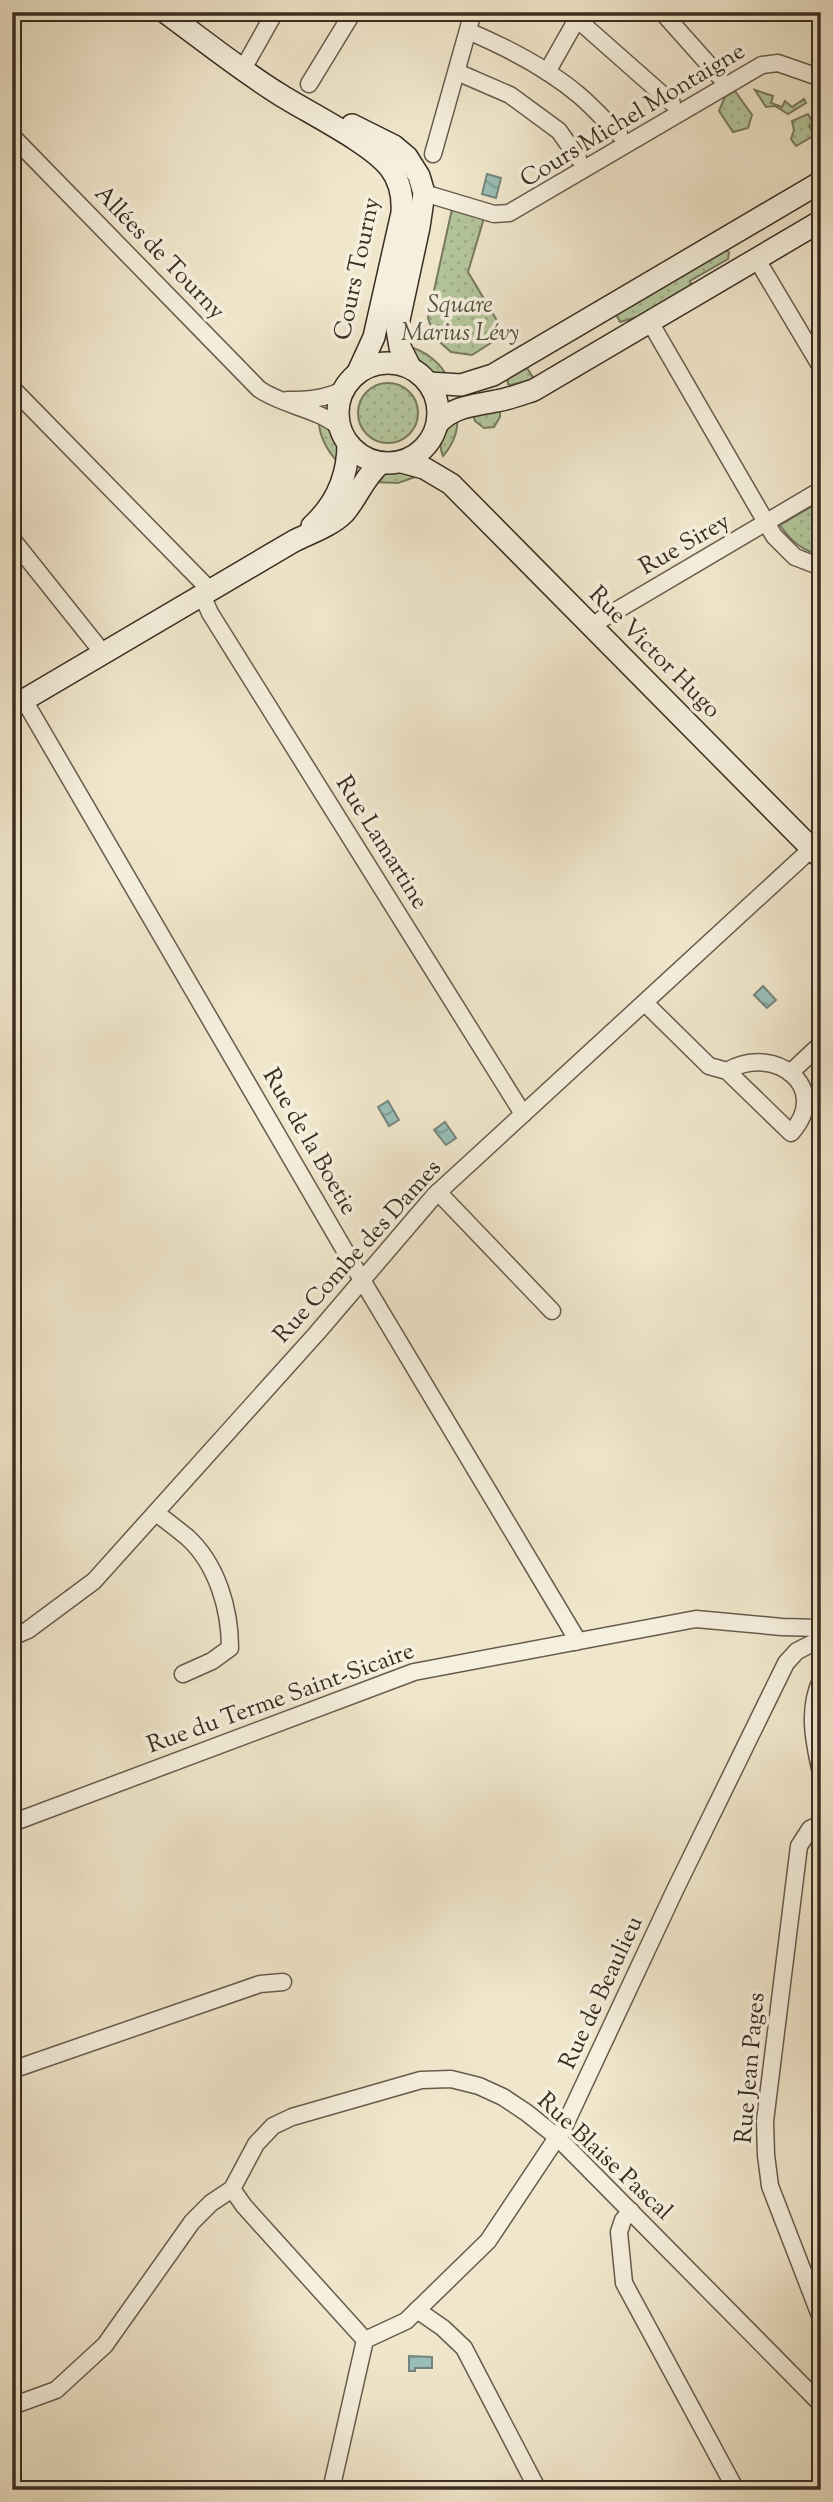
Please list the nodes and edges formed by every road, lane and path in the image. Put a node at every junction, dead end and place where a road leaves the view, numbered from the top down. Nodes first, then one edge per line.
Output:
1 (165, 12) edge
2 (275, 12) edge
3 (353, 12) edge
4 (474, 12) edge
5 (662, 12) edge
6 (576, 14) edge
7 (468, 31) junction
8 (457, 72) junction
9 (547, 72) junction
10 (251, 75) junction
11 (719, 76) dead end
12 (821, 78) edge
13 (309, 84) dead end
14 (672, 103) dead end
15 (619, 134) dead end
16 (12, 136) edge
17 (433, 154) dead end
18 (578, 158) dead end
19 (821, 183) edge
20 (424, 193) junction
21 (821, 221) edge
22 (756, 258) junction
23 (650, 321) junction
24 (821, 367) edge
25 (410, 368) junction
26 (358, 372) junction
27 (429, 383) junction
28 (12, 388) edge
29 (343, 390) junction
30 (274, 398) junction
31 (435, 431) junction
32 (344, 436) junction
33 (392, 463) junction
34 (451, 484) junction
35 (821, 490) edge
36 (766, 524) junction
37 (12, 539) edge
38 (294, 541) junction
39 (821, 568) edge
40 (206, 593) junction
41 (592, 628) junction
42 (103, 653) junction
43 (18, 703) edge
44 (818, 849) edge
45 (645, 1003) junction
46 (821, 1044) edge
47 (727, 1071) junction
48 (790, 1073) junction
49 (523, 1114) junction
50 (438, 1192) junction
51 (362, 1280) junction
52 (552, 1311) dead end
53 (156, 1513) junction
54 (821, 1628) edge
55 (12, 1637) edge
56 (821, 1639) edge
57 (575, 1642) junction
58 (183, 1674) dead end
59 (821, 1680) edge
60 (821, 1773) edge
61 (12, 1823) edge
62 (821, 1824) edge
63 (283, 1982) dead end
64 (12, 2070) edge
65 (557, 2137) junction
66 (232, 2189) junction
67 (631, 2211) junction
68 (417, 2310) junction
69 (821, 2318) edge
70 (365, 2340) junction
71 (821, 2404) edge
72 (12, 2406) edge
73 (331, 2490) edge
74 (538, 2490) edge
75 (736, 2490) edge

1 - 10 main road, Cours Tourny
2 - 10 street
3 - 13 street
4 - 7 street
5 - 11 street
6 - 9 street
6 - 14 street
7 - 8 street
7 - 9 street
8 - 17 street
8 - 18 street
9 - 15 street
10 - 20 main road, Cours Tourny
10 - 26 main road, Cours Tourny
12 - 20 street, Cours Michel Montaigne
16 - 30 street, Allées de Tourny
19 - 27 main road
20 - 25 main road, Cours Tourny
21 - 22 main road
22 - 23 main road
22 - 24 street
23 - 31 main road
23 - 36 street
25 - 26 main road
25 - 27 main road
26 - 29 main road
27 - 31 main road
28 - 40 street, Rue Lamartine
29 - 30 street
29 - 32 main road
30 - 32 street, Allées de Tourny
31 - 33 main road
31 - 34 main road, Rue Victor Hugo
32 - 33 main road
32 - 38 main road
33 - 34 main road, Rue Victor Hugo
33 - 38 main road
34 - 41 main road, Rue Victor Hugo
35 - 36 street, Rue Sirey
36 - 39 street
36 - 41 street, Rue Sirey
37 - 42 street
38 - 40 main road
40 - 42 main road
40 - 49 street, Rue Lamartine
41 - 44 main road, Rue Victor Hugo
42 - 43 main road
43 - 51 street, Rue de la Boetie
44 - 45 street, Rue Combe des Dames
45 - 47 street
45 - 49 street, Rue Combe des Dames
46 - 48 street
47 - 48 street
47 - 48 street
49 - 50 street, Rue Combe des Dames
50 - 51 street, Rue Combe des Dames
50 - 52 street
51 - 53 street, Rue Combe des Dames
51 - 57 street, Rue de la Boetie
53 - 55 street, Rue Combe des Dames
53 - 58 street
54 - 57 street, Rue du Terme Saint-Sicaire
56 - 65 street, Rue de Beaulieu
57 - 61 street, Rue du Terme Saint-Sicaire
59 - 60 street
62 - 69 street, Rue Jean Pages
63 - 64 street
65 - 66 street, Rue Blaise Pascal
65 - 67 street, Rue Blaise Pascal
65 - 68 street, Rue de Beaulieu
66 - 70 street
66 - 72 street, Rue Blaise Pascal
67 - 71 street, Rue Blaise Pascal
67 - 75 street
68 - 70 street, Rue de Beaulieu
68 - 74 street
70 - 73 street

